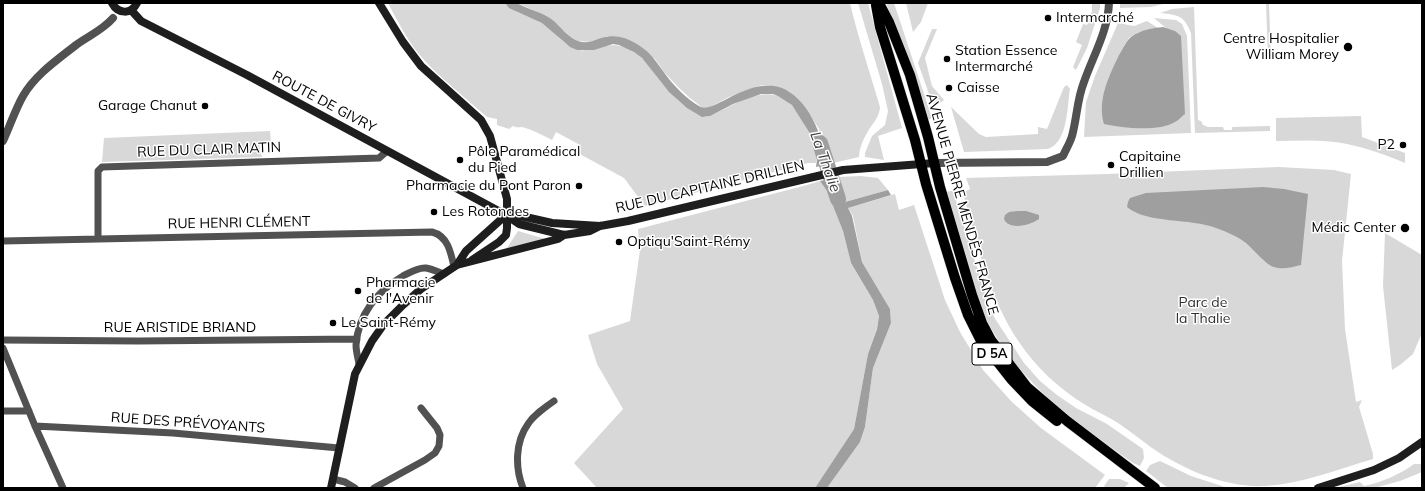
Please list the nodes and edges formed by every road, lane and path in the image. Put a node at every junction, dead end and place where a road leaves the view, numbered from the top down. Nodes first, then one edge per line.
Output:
1 (112, 3) edge
2 (137, 3) edge
3 (379, 3) edge
4 (875, 3) edge
5 (879, 3) edge
6 (1109, 3) edge
7 (118, 10) junction
8 (131, 10) junction
9 (113, 18) joint
10 (3, 140) edge
11 (388, 152) junction
12 (935, 163) junction
13 (922, 164) junction
14 (506, 216) junction
15 (600, 226) junction
16 (564, 235) junction
17 (98, 239) junction
18 (3, 241) edge
19 (466, 264) junction
20 (456, 266) junction
21 (444, 274) junction
22 (357, 339) junction
23 (3, 340) edge
24 (3, 348) edge
25 (359, 364) junction
26 (554, 401) dead end
27 (421, 408) dead end
28 (3, 411) edge
29 (29, 411) junction
30 (35, 426) junction
31 (1422, 442) edge
32 (339, 448) junction
33 (1128, 468) junction
34 (333, 479) junction
35 (64, 488) edge
36 (331, 488) edge
37 (355, 488) edge
38 (374, 488) edge
39 (523, 488) edge
40 (1144, 488) edge
41 (1155, 488) edge
42 (1160, 488) edge
43 (1318, 488) edge

1 - 7 main road
2 - 8 main road
3 - 14 main road
4 - 13 main road, AVENUE PIERRE MENDÈS FRANCE / D 5A
5 - 12 main road, AVENUE PIERRE MENDÈS FRANCE / D 5A
6 - 12 street, RUE DU CAPITAINE DRILLIEN
7 - 8 main road
7 - 9 street
8 - 11 main road, ROUTE DE GIVRY
9 - 10 street
11 - 14 main road, ROUTE DE GIVRY
11 - 17 street, RUE DU CLAIR MATIN
12 - 13 main road, RUE DU CAPITAINE DRILLIEN
12 - 33 main road, AVENUE PIERRE MENDÈS FRANCE / D 5A
13 - 15 main road, RUE DU CAPITAINE DRILLIEN
13 - 40 main road, AVENUE PIERRE MENDÈS FRANCE / D 5A
14 - 15 main road
14 - 16 main road, ROUTE DE GIVRY
14 - 19 main road
14 - 20 main road
15 - 16 main road
16 - 19 main road
17 - 18 street, RUE HENRI CLÉMENT
17 - 20 street, RUE HENRI CLÉMENT
19 - 20 main road
20 - 21 main road
21 - 22 street
21 - 25 main road
22 - 23 street, RUE ARISTIDE BRIAND
22 - 25 street
24 - 29 street
25 - 32 main road
26 - 39 street
27 - 38 street
28 - 29 street
29 - 30 street
30 - 32 street, RUE DES PRÉVOYANTS
30 - 35 street
31 - 43 main road
32 - 34 main road
33 - 41 main road, AVENUE PIERRE MENDÈS FRANCE / D 5A
33 - 42 main road
34 - 36 main road
34 - 37 street

